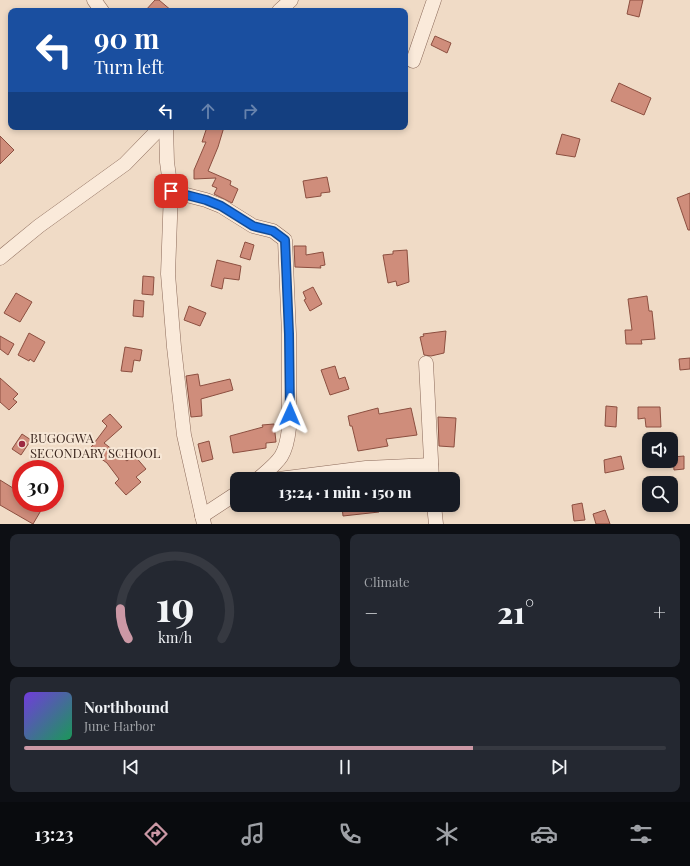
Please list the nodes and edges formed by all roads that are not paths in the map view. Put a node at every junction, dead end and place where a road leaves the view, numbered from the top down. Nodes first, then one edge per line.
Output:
1 (291, 0) edge
2 (434, 0) edge
3 (282, 8) edge
4 (413, 61) dead end
5 (158, 130) edge
6 (166, 130) edge
7 (171, 191) junction
8 (0, 258) edge
9 (426, 363) dead end
10 (266, 472) edge
11 (334, 472) edge
12 (431, 472) edge
13 (230, 499) edge
14 (435, 512) edge
15 (203, 520) edge
16 (436, 524) edge

1 - 3 street
2 - 4 street
5 - 8 street
6 - 7 street
7 - 10 street
7 - 15 street
9 - 12 street
11 - 12 street
13 - 15 street
14 - 16 street

